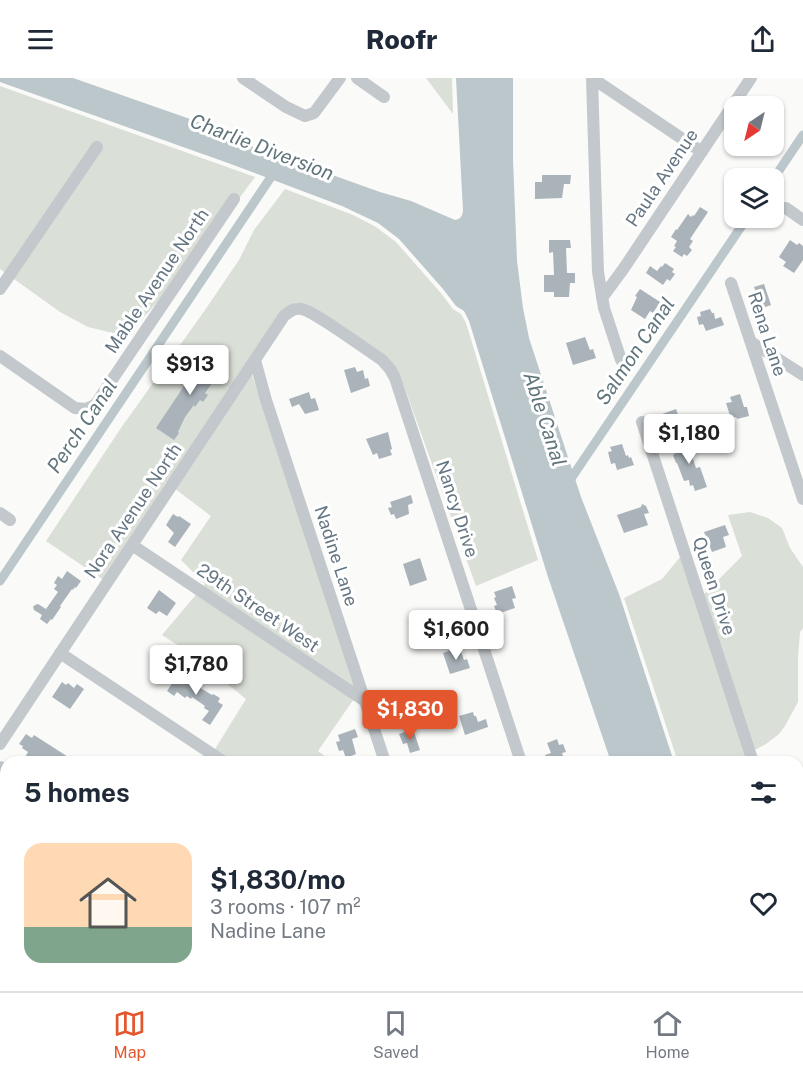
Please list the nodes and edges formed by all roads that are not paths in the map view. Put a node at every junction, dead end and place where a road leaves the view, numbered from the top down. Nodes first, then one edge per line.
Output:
1 (243, 78) edge
2 (340, 78) edge
3 (357, 78) edge
4 (592, 78) edge
5 (751, 78) edge
6 (384, 97) dead end
7 (97, 147) dead end
8 (702, 152) junction
9 (234, 199) dead end
10 (786, 208) dead end
11 (803, 220) edge
12 (731, 283) dead end
13 (0, 289) edge
14 (602, 298) junction
15 (303, 309) joint
16 (751, 342) junction
17 (0, 356) edge
18 (255, 360) junction
19 (621, 360) dead end
20 (803, 375) edge
21 (642, 422) dead end
22 (803, 459) edge
23 (794, 472) junction
24 (803, 499) edge
25 (132, 545) junction
26 (60, 653) junction
27 (365, 701) junction
28 (0, 744) edge
29 (215, 756) edge
30 (383, 756) edge
31 (519, 756) edge
32 (751, 756) edge

1 - 2 street
3 - 6 street
4 - 8 street
4 - 14 street
5 - 8 street, Paula Avenue
7 - 13 street
8 - 14 street, Paula Avenue
9 - 17 street, Mable Avenue North
10 - 11 street
12 - 16 street, Rena Lane
14 - 19 street
15 - 18 street, Nora Avenue North
15 - 31 street, Nancy Drive
16 - 20 street
16 - 23 street, Rena Lane
18 - 25 street, Nora Avenue North
18 - 27 street, Nadine Lane
21 - 32 street, Queen Drive
22 - 23 street
23 - 24 street, Rena Lane
25 - 26 street, Nora Avenue North
25 - 27 street, 29th Street West
26 - 28 street, Nora Avenue North
26 - 29 street
27 - 30 street, Nadine Lane

